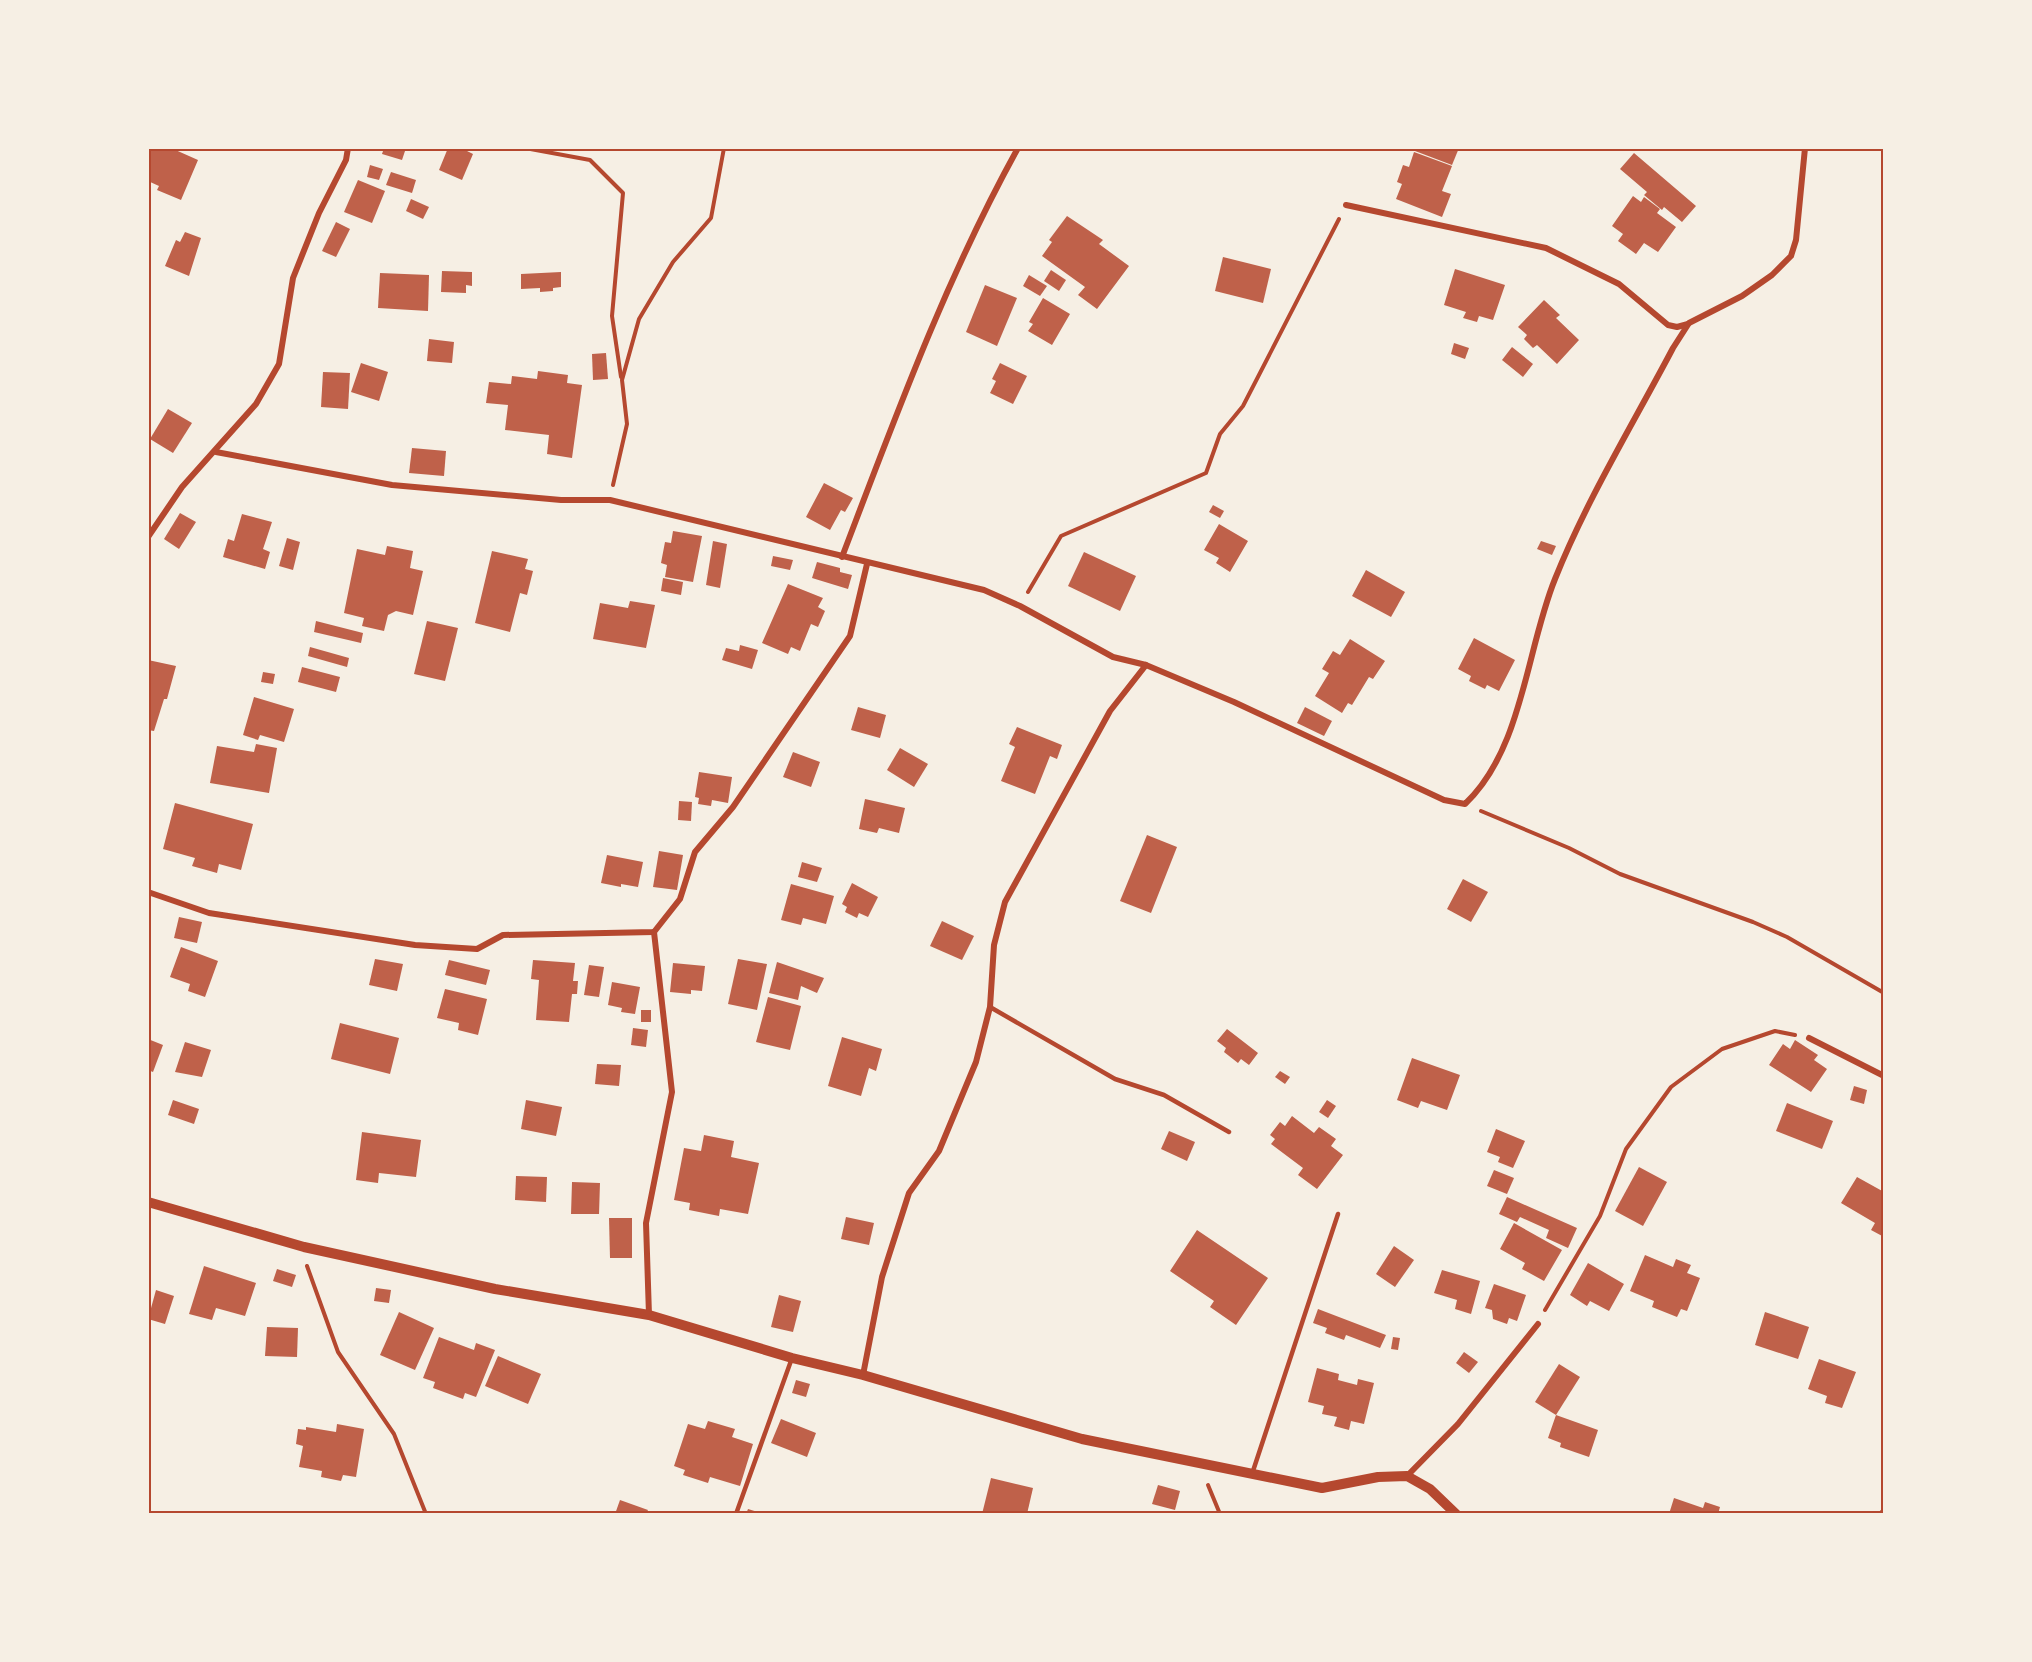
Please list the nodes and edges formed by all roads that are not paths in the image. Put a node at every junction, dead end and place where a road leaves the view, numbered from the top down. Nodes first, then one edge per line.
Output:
1 (348, 148) edge
2 (1018, 148) edge
3 (1805, 148) edge
4 (1347, 205) road end
5 (1689, 324) junction
6 (216, 452) junction
7 (148, 537) edge
8 (842, 557) junction
9 (867, 564) junction
10 (1146, 665) junction
11 (148, 892) edge
12 (654, 932) junction
13 (990, 1007) junction
14 (1809, 1038) road end
15 (1884, 1076) edge
16 (1229, 1132) dead end
17 (148, 1203) edge
18 (1338, 1214) dead end
19 (649, 1315) junction
20 (1538, 1324) road end
21 (792, 1358) junction
22 (863, 1375) junction
23 (1252, 1474) junction
24 (1407, 1476) junction
25 (736, 1514) edge
26 (1456, 1514) edge

1 - 6 street
2 - 8 street
3 - 5 street
4 - 5 street
5 - 10 street
6 - 7 street
6 - 8 street
8 - 9 street
9 - 10 street
9 - 12 street
10 - 13 street
11 - 12 street
12 - 19 street
13 - 16 lane
13 - 22 street
14 - 15 street
17 - 19 street
18 - 23 lane
19 - 21 street
20 - 24 street
21 - 22 street
21 - 25 lane
22 - 23 street
23 - 24 street
24 - 26 street

